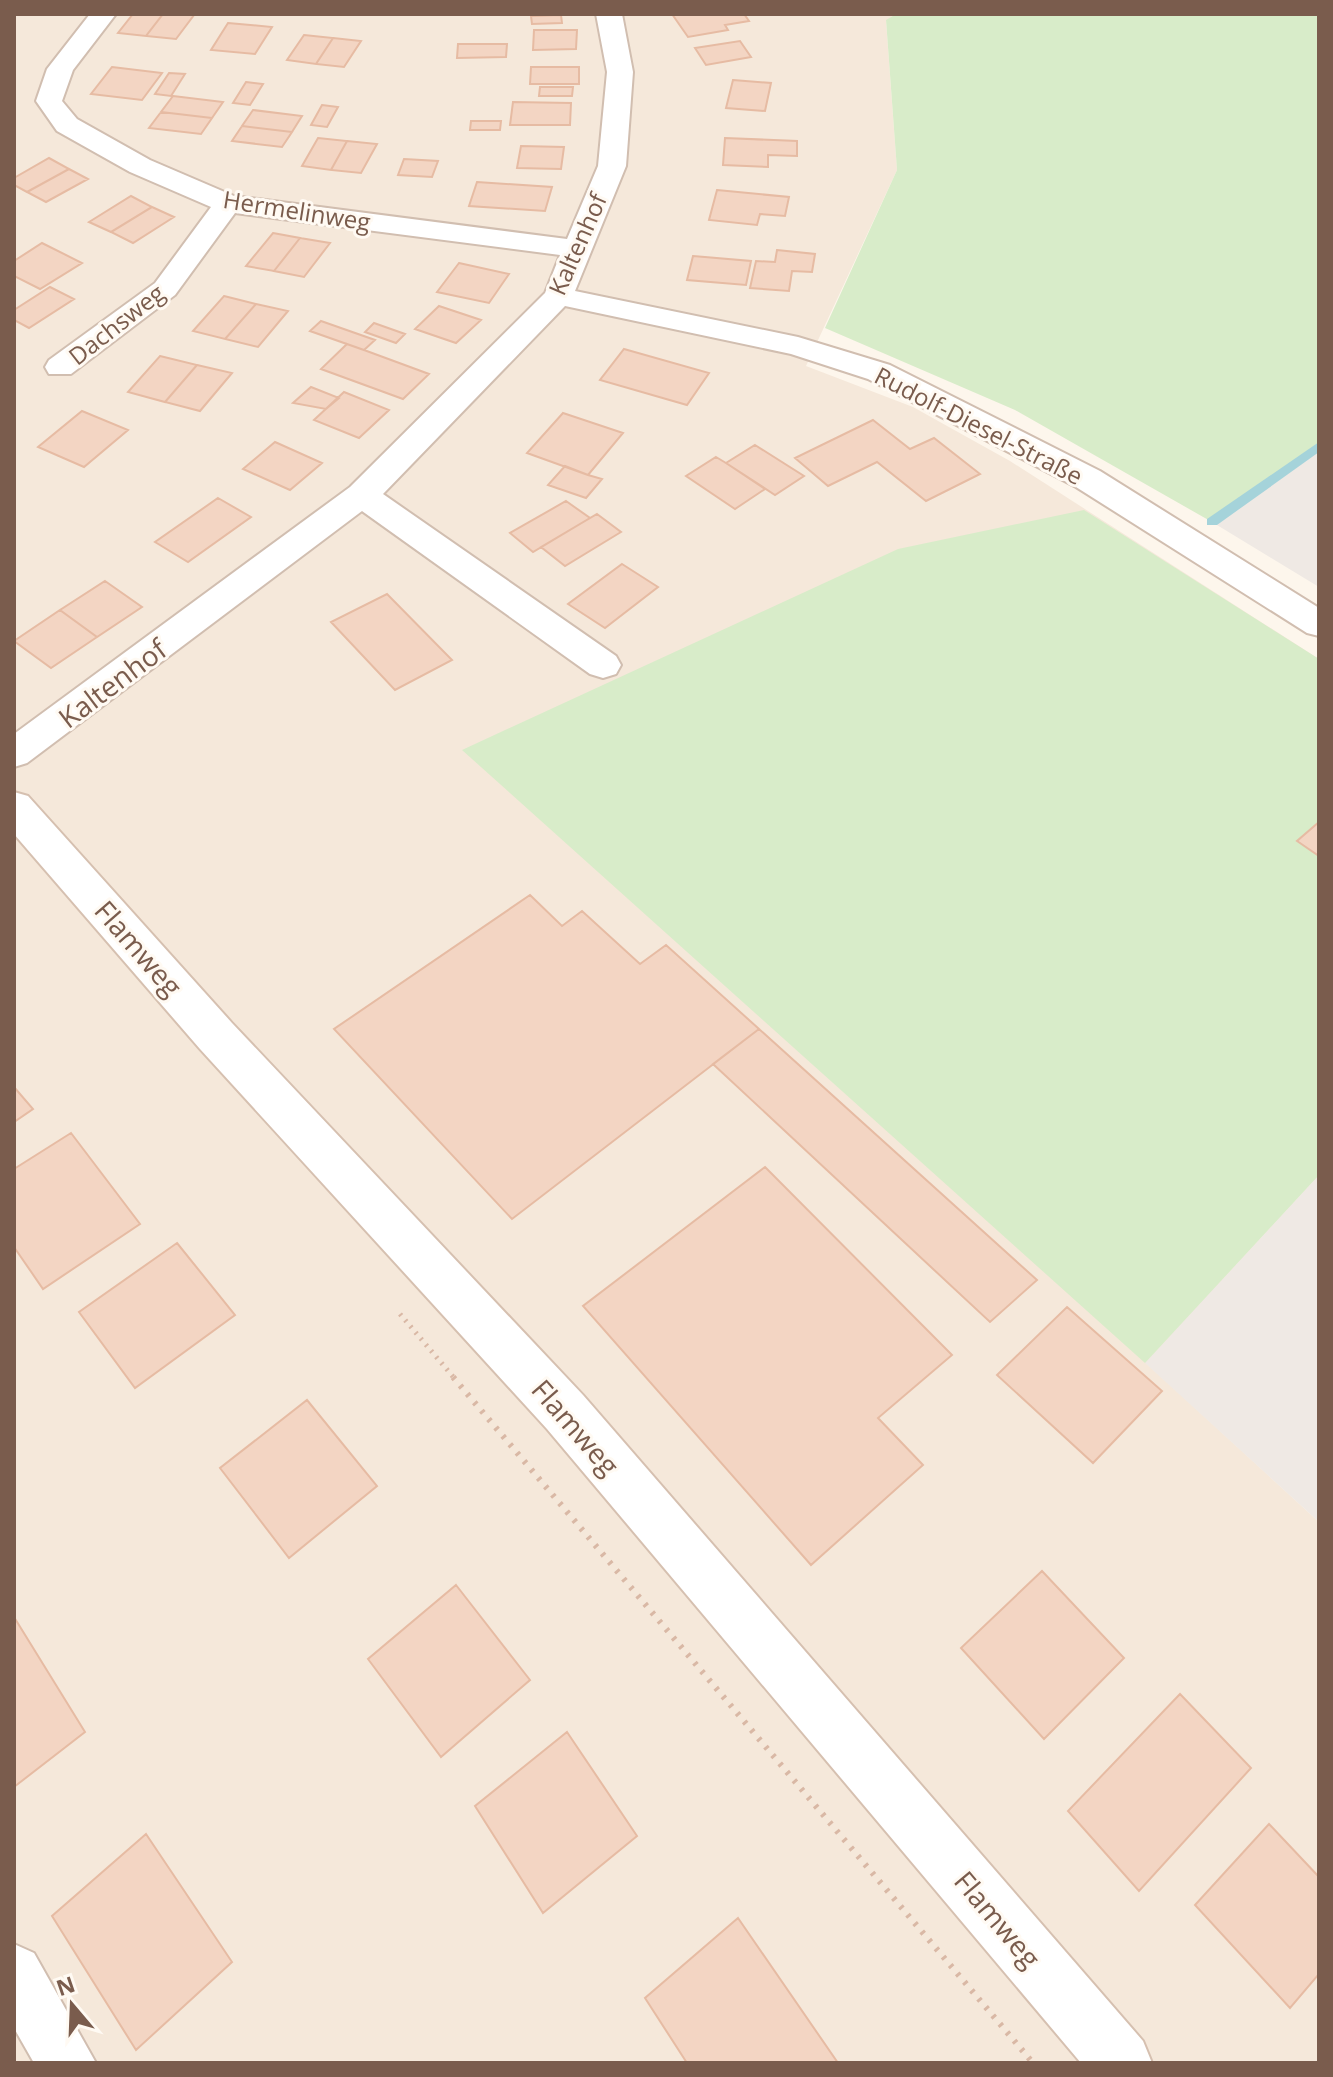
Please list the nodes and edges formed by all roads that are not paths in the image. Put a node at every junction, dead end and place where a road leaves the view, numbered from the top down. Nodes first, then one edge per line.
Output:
1 (103, 14) edge
2 (609, 14) edge
3 (228, 204) junction
4 (580, 249) junction
5 (558, 296) junction
6 (60, 367) dead end
7 (362, 495) junction
8 (1319, 624) edge
9 (603, 665) dead end
10 (14, 753) edge
11 (14, 807) edge
12 (14, 1973) edge
13 (67, 2063) edge
14 (1121, 2063) edge

1 - 3 street, Hermelinweg
2 - 4 street, Kaltenhof
3 - 4 street, Hermelinweg
3 - 6 street, Dachsweg
4 - 5 street, Kaltenhof
5 - 7 street, Kaltenhof
5 - 8 street, Rudolf-Diesel-Straße
7 - 9 street
7 - 10 street, Kaltenhof
11 - 14 main road, Flamweg
12 - 13 street

